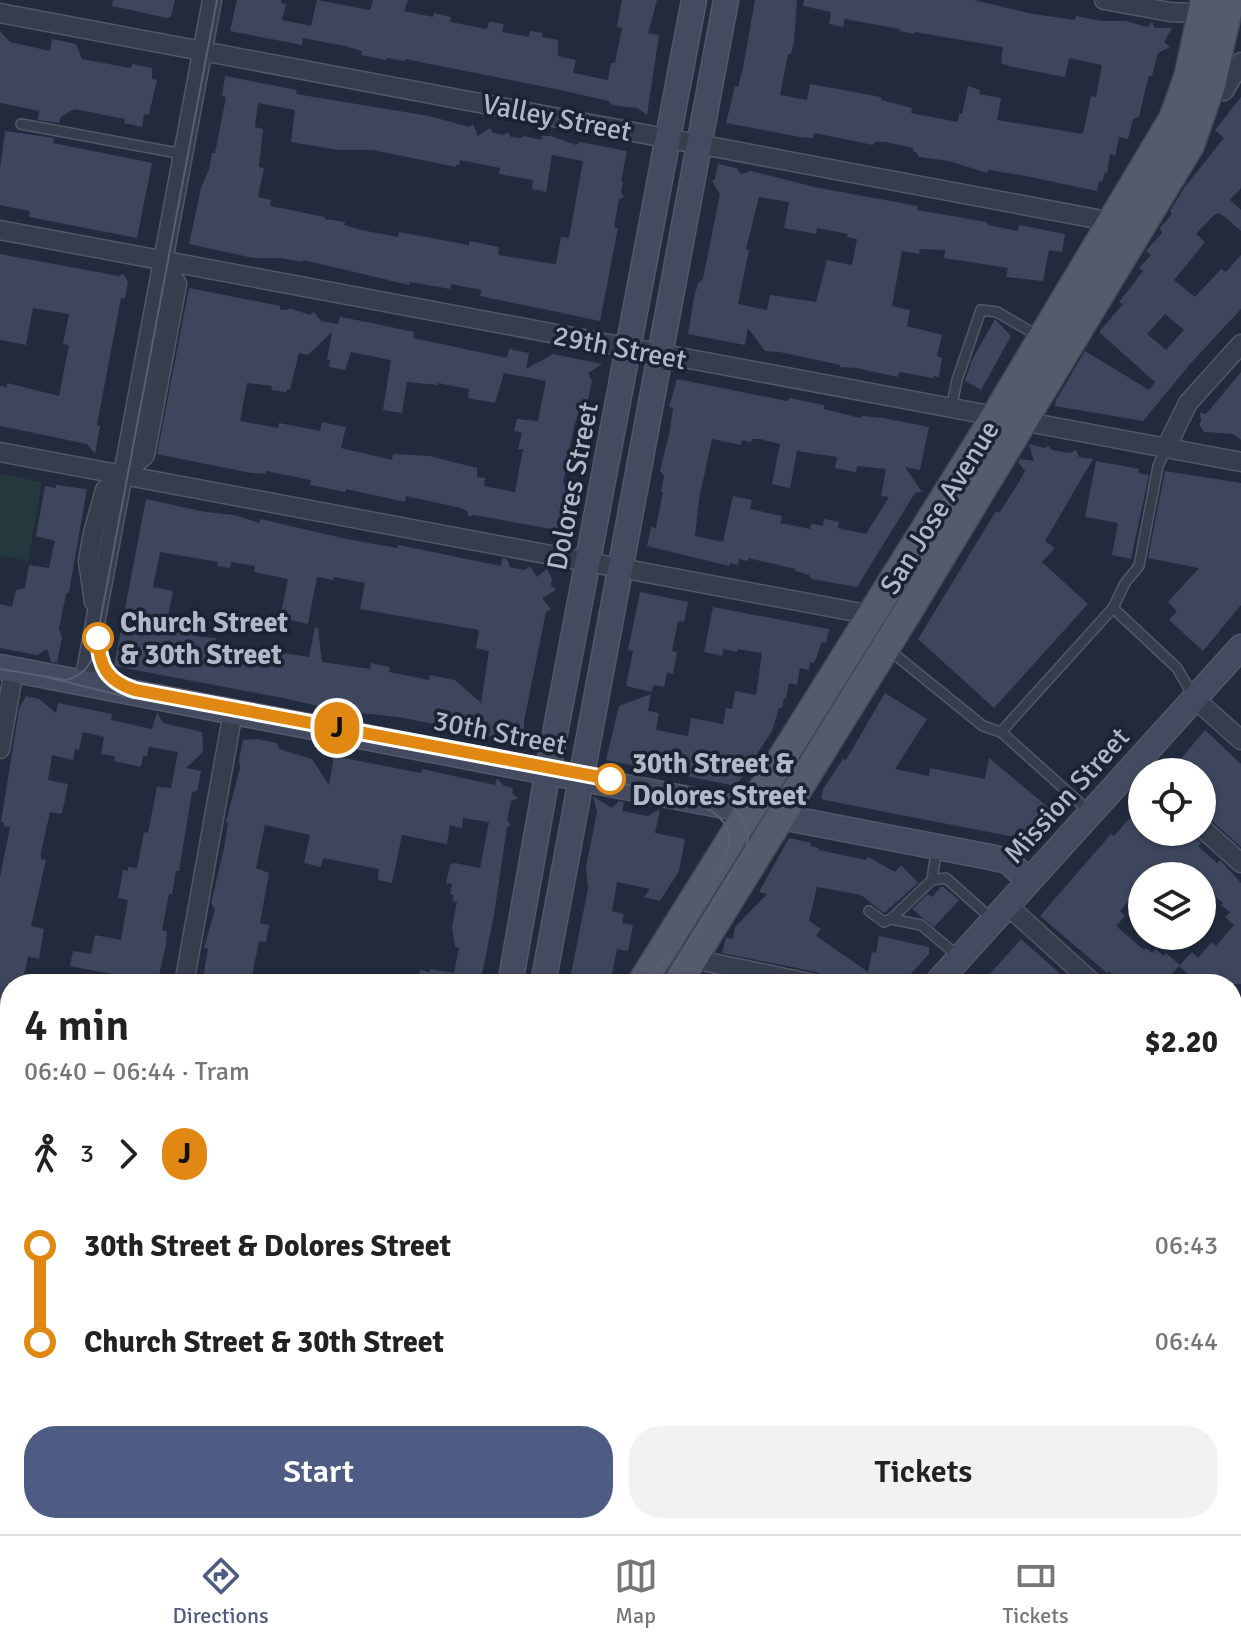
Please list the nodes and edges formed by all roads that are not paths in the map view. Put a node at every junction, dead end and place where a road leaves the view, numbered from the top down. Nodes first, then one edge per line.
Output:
1 (212, 0) edge
2 (694, 0) edge
3 (726, 0) edge
4 (1104, 0) edge
5 (1216, 7) edge
6 (0, 13) edge
7 (203, 51) junction
8 (1241, 62) edge
9 (1224, 91) dead end
10 (21, 124) dead end
11 (668, 138) junction
12 (699, 144) junction
13 (183, 154) junction
14 (1113, 222) junction
15 (0, 230) edge
16 (163, 261) junction
17 (1042, 339) junction
18 (1241, 344) edge
19 (629, 348) junction
20 (660, 354) junction
21 (951, 409) junction
22 (995, 417) junction
23 (1024, 422) junction
24 (1166, 448) junction
25 (0, 452) edge
26 (1241, 462) edge
27 (124, 475) junction
28 (588, 563) junction
29 (620, 569) junction
30 (1113, 608) junction
31 (872, 615) junction
32 (885, 647) junction
33 (1241, 647) edge
34 (7, 668) edge
35 (84, 682) junction
36 (1194, 698) junction
37 (233, 712) junction
38 (1001, 732) junction
39 (1241, 740) edge
40 (0, 749) edge
41 (1147, 758) edge
42 (548, 772) junction
43 (581, 778) junction
44 (1128, 779) edge
45 (751, 810) junction
46 (1091, 813) junction
47 (779, 816) junction
48 (1216, 841) edge
49 (937, 847) junction
50 (1241, 863) edge
51 (932, 880) junction
52 (1029, 881) junction
53 (869, 911) dead end
54 (1000, 913) junction
55 (891, 919) junction
56 (960, 957) junction
57 (693, 959) junction
58 (186, 974) edge
59 (512, 974) edge
60 (544, 974) edge
61 (647, 974) edge
62 (683, 974) edge
63 (766, 974) edge
64 (945, 974) edge
65 (1081, 974) edge

1 - 7 street
2 - 11 main road, Dolores Street
3 - 12 main road
4 - 5 street
5 - 14 main road, San Jose Avenue
5 - 23 main road, San Jose Avenue
6 - 7 street, Valley Street
7 - 11 street, Valley Street
7 - 13 street
8 - 9 street
10 - 13 lane
11 - 12 street, Valley Street
11 - 19 main road, Dolores Street
12 - 14 street, Valley Street
12 - 20 main road
13 - 16 street
14 - 17 main road, San Jose Avenue
15 - 16 street, 29th Street
16 - 19 street, 29th Street
16 - 27 street
17 - 21 lane
17 - 22 main road, San Jose Avenue
18 - 24 street
19 - 20 street, 29th Street
19 - 28 main road, Dolores Street
20 - 21 street, 29th Street
20 - 29 main road
21 - 22 street, 29th Street
22 - 23 street, 29th Street
22 - 31 main road, San Jose Avenue
23 - 24 street, 29th Street
23 - 32 main road, San Jose Avenue
24 - 26 street, 29th Street
24 - 30 lane
25 - 27 street
27 - 28 street
27 - 35 street
28 - 29 street
28 - 42 main road, Dolores Street
29 - 31 street
29 - 43 main road
30 - 36 lane
30 - 38 lane
31 - 45 main road, San Jose Avenue
32 - 38 lane
32 - 47 main road, San Jose Avenue
33 - 36 main road, Mission Street
34 - 35 main road, 30th Street
34 - 40 street
35 - 37 main road, 30th Street
36 - 39 street
36 - 41 main road, Mission Street
37 - 42 main road, 30th Street
37 - 58 street
38 - 46 lane
42 - 43 main road, 30th Street
42 - 59 main road, Dolores Street
43 - 45 main road, 30th Street
43 - 60 main road
44 - 46 main road, Mission Street
45 - 47 main road, 30th Street
45 - 61 main road, San Jose Avenue
46 - 52 main road, Mission Street
47 - 49 main road, 30th Street
47 - 57 main road, San Jose Avenue
48 - 50 street
49 - 51 lane
49 - 52 main road, 30th Street
51 - 54 lane
51 - 55 lane
52 - 54 main road, Mission Street
53 - 55 lane
54 - 56 main road, Mission Street
54 - 65 street
55 - 56 lane
56 - 64 main road, Mission Street
57 - 62 main road, San Jose Avenue
57 - 63 street

